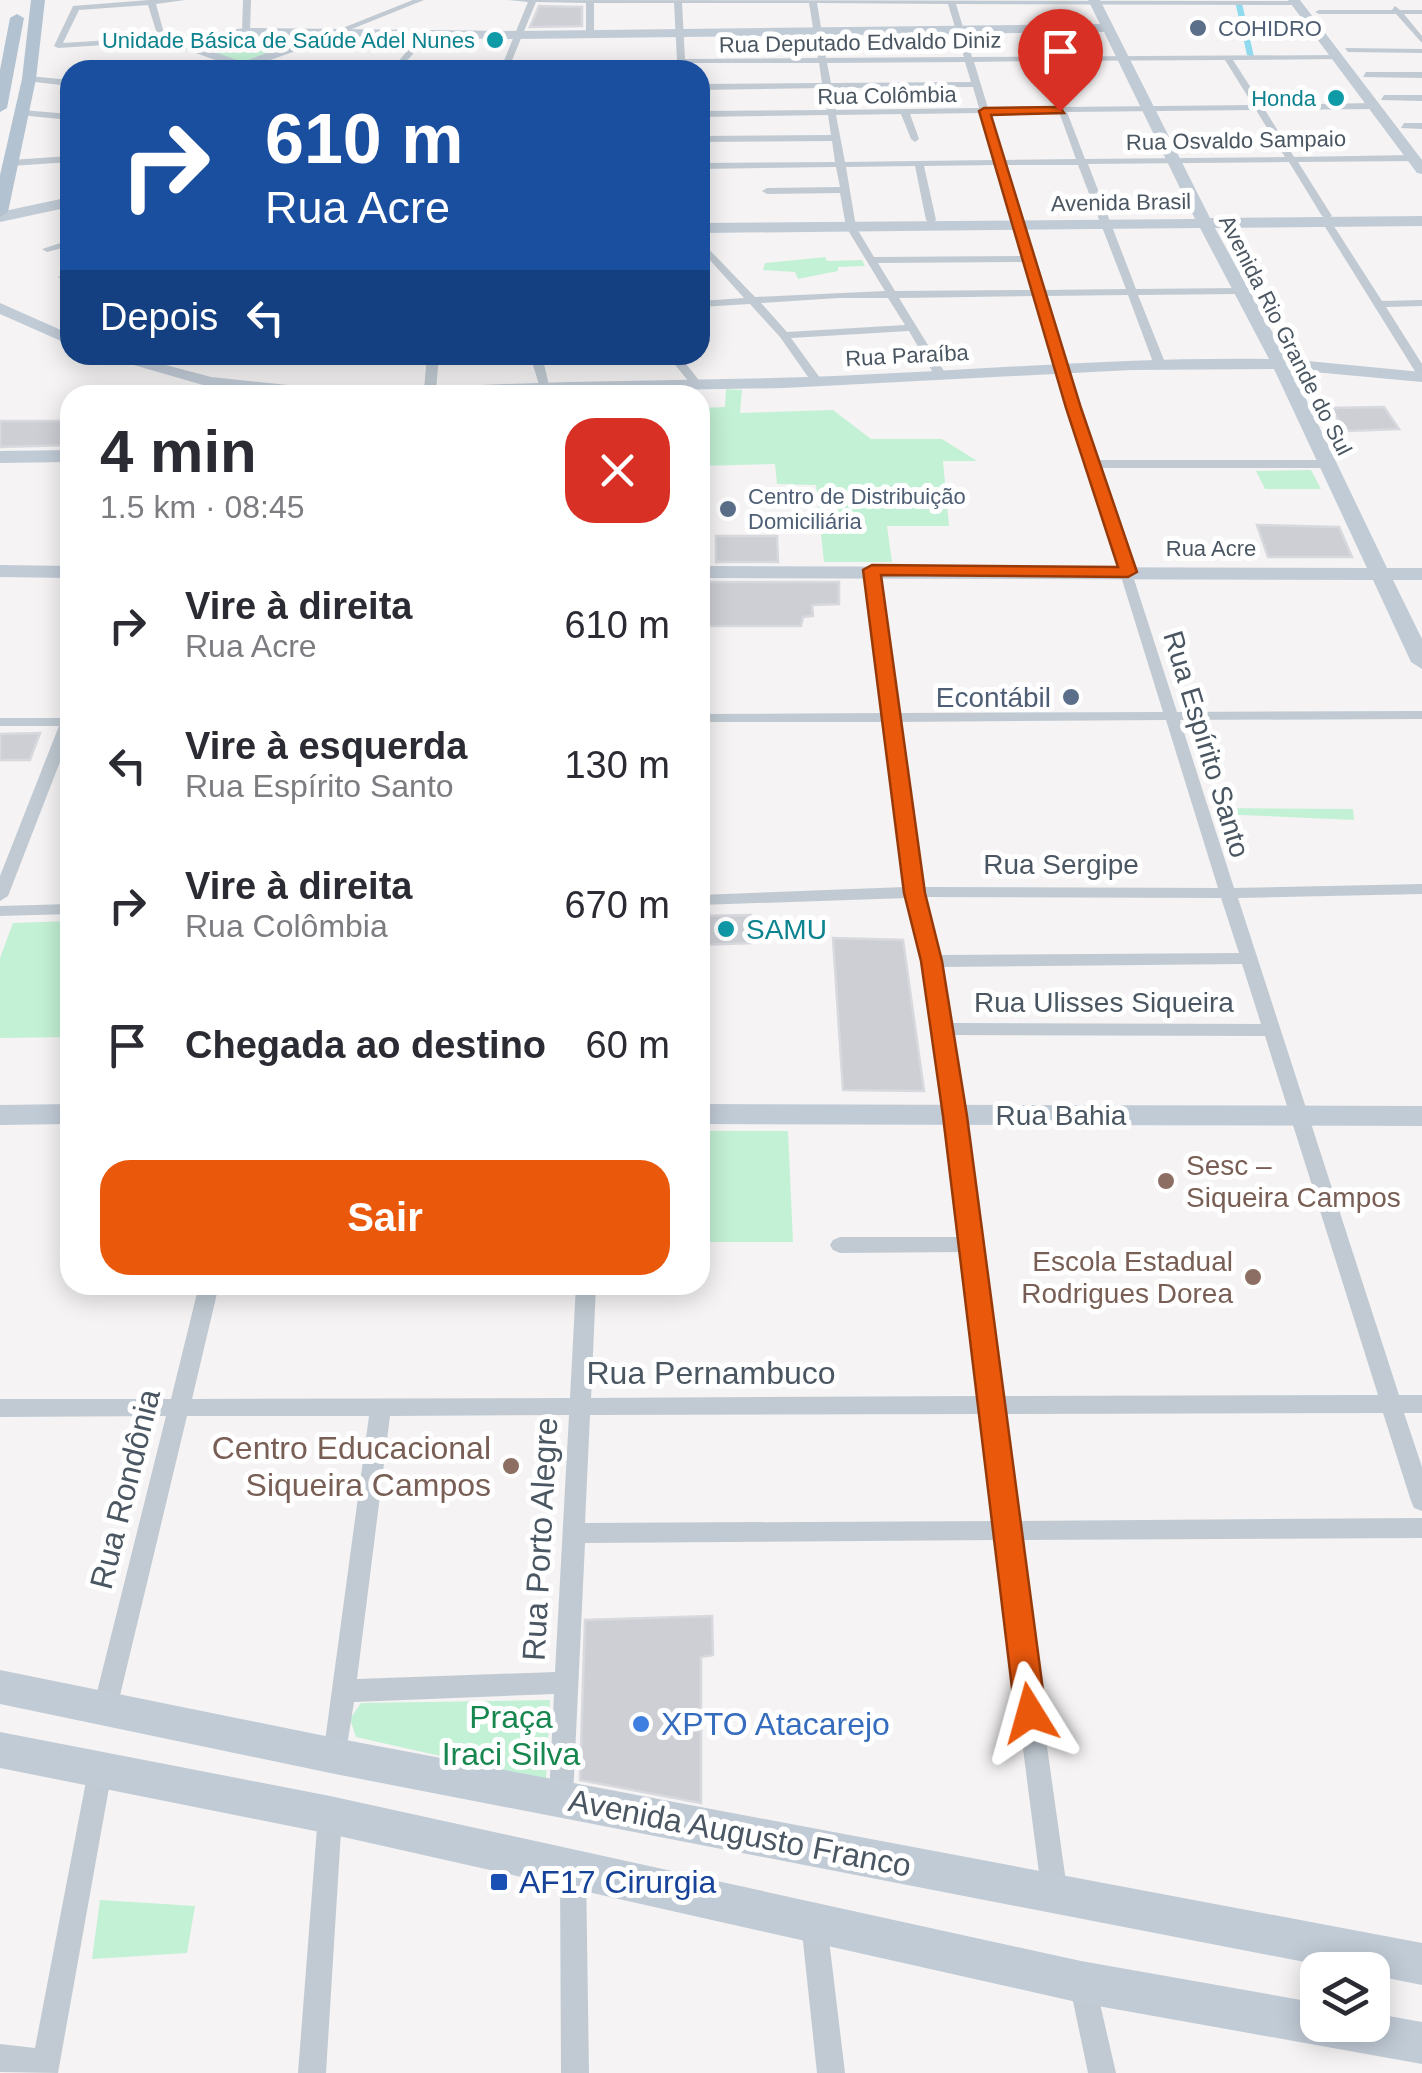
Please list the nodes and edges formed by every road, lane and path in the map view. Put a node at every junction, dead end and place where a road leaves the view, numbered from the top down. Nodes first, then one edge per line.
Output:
1 (18, 0) edge
2 (38, 0) edge
3 (180, 0) edge
4 (247, 0) edge
5 (420, 0) edge
6 (512, 0) edge
7 (1389, 0) edge
8 (154, 1) edge
9 (590, 1) edge
10 (678, 1) edge
11 (760, 1) edge
12 (859, 1) edge
13 (951, 1) edge
14 (1095, 1) edge
15 (1143, 1) edge
16 (1239, 1) edge
17 (532, 2) edge
18 (813, 2) edge
19 (1305, 4) edge
20 (1398, 12) junction
21 (1422, 12) edge
22 (0, 20) edge
23 (16, 26) junction
24 (1109, 28) junction
25 (1317, 28) junction
26 (960, 29) junction
27 (1248, 29) dead end
28 (818, 30) junction
29 (1418, 31) edge
30 (246, 32) junction
31 (334, 32) junction
32 (680, 32) junction
33 (428, 33) junction
34 (590, 34) junction
35 (520, 35) junction
36 (164, 40) junction
37 (1422, 41) edge
38 (1422, 51) edge
39 (1343, 54) junction
40 (968, 58) junction
41 (1042, 58) junction
42 (1124, 58) junction
43 (1228, 58) junction
44 (220, 60) edge
45 (263, 60) edge
46 (404, 60) edge
47 (508, 60) edge
48 (682, 60) edge
49 (822, 60) junction
50 (710, 65) edge
51 (1366, 75) junction
52 (1422, 75) edge
53 (4, 76) edge
54 (29, 79) junction
55 (60, 82) edge
56 (977, 84) junction
57 (826, 86) junction
58 (710, 87) edge
59 (1422, 98) edge
60 (1379, 102) junction
61 (0, 108) edge
62 (1261, 108) junction
63 (1149, 110) junction
64 (984, 111) junction
65 (1060, 111) junction
66 (904, 112) junction
67 (22, 113) junction
68 (831, 113) junction
69 (710, 114) edge
70 (60, 117) edge
71 (1404, 126) junction
72 (1422, 126) edge
73 (835, 138) junction
74 (915, 138) dead end
75 (710, 140) edge
76 (1417, 153) edge
77 (60, 160) edge
78 (1292, 160) junction
79 (1174, 161) junction
80 (999, 162) junction
81 (1079, 162) junction
82 (919, 163) junction
83 (5, 164) edge
84 (839, 165) junction
85 (710, 166) edge
86 (1422, 170) edge
87 (844, 190) junction
88 (767, 191) dead end
89 (60, 207) edge
90 (0, 214) edge
91 (1422, 217) edge
92 (1327, 219) junction
93 (931, 220) junction
94 (1204, 221) junction
95 (1102, 222) junction
96 (1016, 223) junction
97 (850, 224) junction
98 (710, 225) edge
99 (60, 246) edge
100 (47, 249) dead end
101 (710, 254) edge
102 (1028, 259) junction
103 (870, 260) junction
104 (1238, 290) junction
105 (1039, 292) junction
106 (1132, 292) junction
107 (893, 294) junction
108 (750, 300) junction
109 (710, 303) edge
110 (1379, 304) junction
111 (1422, 304) edge
112 (0, 308) edge
113 (913, 328) junction
114 (60, 332) edge
115 (784, 335) junction
116 (1280, 362) junction
117 (138, 365) edge
118 (681, 365) edge
119 (1160, 365) junction
120 (1064, 370) junction
121 (1422, 375) edge
122 (942, 376) junction
123 (818, 382) junction
124 (198, 385) edge
125 (697, 385) edge
126 (710, 386) edge
127 (0, 456) edge
128 (60, 456) edge
129 (1092, 464) junction
130 (1326, 464) junction
131 (872, 570) junction
132 (0, 572) edge
133 (60, 572) edge
134 (710, 572) edge
135 (1128, 572) junction
136 (1380, 574) junction
137 (1422, 574) edge
138 (1416, 638) edge
139 (1422, 662) edge
140 (1422, 714) edge
141 (710, 718) edge
142 (893, 718) junction
143 (1173, 718) junction
144 (0, 722) edge
145 (60, 722) edge
146 (60, 747) edge
147 (1422, 889) edge
148 (914, 893) junction
149 (1227, 893) junction
150 (710, 900) edge
151 (2, 906) edge
152 (60, 909) edge
153 (1247, 958) junction
154 (932, 961) junction
155 (939, 1030) junction
156 (1270, 1030) junction
157 (0, 1114) edge
158 (60, 1114) edge
159 (710, 1114) edge
160 (955, 1116) junction
161 (1422, 1116) edge
162 (1298, 1117) junction
163 (970, 1244) junction
164 (840, 1245) dead end
165 (206, 1295) edge
166 (586, 1295) edge
167 (1390, 1403) junction
168 (989, 1404) junction
169 (1422, 1404) edge
170 (380, 1406) junction
171 (580, 1407) junction
172 (0, 1408) edge
173 (178, 1408) junction
174 (1422, 1501) edge
175 (1422, 1528) edge
176 (1006, 1529) junction
177 (573, 1533) junction
178 (565, 1684) junction
179 (0, 1687) edge
180 (342, 1691) junction
181 (106, 1708) junction
182 (0, 1750) edge
183 (335, 1756) junction
184 (100, 1771) junction
185 (561, 1796) junction
186 (330, 1815) junction
187 (572, 1870) junction
188 (1055, 1896) junction
189 (814, 1923) junction
190 (1422, 1964) edge
191 (1082, 1982) junction
192 (1300, 2020) edge
193 (1390, 2037) edge
194 (1422, 2043) edge
195 (0, 2058) edge
196 (45, 2068) edge
197 (312, 2073) edge
198 (575, 2073) edge
199 (831, 2073) edge
200 (1102, 2073) edge

1 - 23 main road
2 - 54 main road
3 - 8 street
4 - 30 street
5 - 31 street
6 - 17 street
7 - 20 street
8 - 36 street
8 - 36 street
9 - 10 street
9 - 17 street
9 - 34 street
10 - 11 street
10 - 32 street
11 - 18 street
12 - 13 street
12 - 18 street
13 - 14 street
13 - 26 street, Rua Espírito Santo
14 - 15 street
14 - 24 street, Avenida Rio Grande do Sul
15 - 16 street
16 - 19 street
17 - 35 street
18 - 28 street
19 - 20 street
19 - 25 street
19 - 39 street
20 - 21 street
20 - 29 street
22 - 23 main road
23 - 53 main road
24 - 26 street
24 - 42 street, Avenida Rio Grande do Sul
25 - 27 street
25 - 39 street
26 - 28 street
26 - 40 street, Rua Espírito Santo
28 - 32 street
28 - 49 street
29 - 37 street
30 - 31 street
30 - 36 street
31 - 33 street
31 - 45 street
32 - 34 street
32 - 48 street
33 - 35 street
33 - 46 street
34 - 35 street
35 - 47 street
36 - 44 street
38 - 39 street, Rua Deputado Edvaldo Diniz
39 - 43 street, Rua Deputado Edvaldo Diniz
39 - 51 street
39 - 60 street
40 - 41 street, Rua Deputado Edvaldo Diniz
40 - 49 street, Rua Deputado Edvaldo Diniz
40 - 56 street, Rua Espírito Santo
41 - 42 street, Rua Deputado Edvaldo Diniz
41 - 65 street
42 - 43 street, Rua Deputado Edvaldo Diniz
42 - 63 street, Avenida Rio Grande do Sul
43 - 62 street
49 - 50 street, Rua Deputado Edvaldo Diniz
49 - 57 street
51 - 52 street
51 - 60 street
53 - 61 main road
54 - 55 street
54 - 67 main road
56 - 57 street
56 - 64 street, Rua Espírito Santo
57 - 58 street
57 - 68 street
59 - 60 street, Rua Colômbia
60 - 62 street, Rua Colômbia
60 - 71 street
60 - 76 street
62 - 63 street, Rua Colômbia
62 - 78 street
63 - 65 street, Rua Colômbia
63 - 79 street, Avenida Rio Grande do Sul
64 - 65 street, Rua Colômbia
64 - 66 street, Rua Colômbia
64 - 80 street, Rua Espírito Santo
65 - 81 street
66 - 68 street, Rua Colômbia
66 - 74 street
67 - 70 street
67 - 83 main road
68 - 69 street, Rua Colômbia
68 - 73 street
71 - 72 street
71 - 76 street
73 - 75 street
73 - 84 street
76 - 78 street, Rua Osvaldo Sampaio
76 - 86 street
77 - 83 street
78 - 79 street, Rua Osvaldo Sampaio
78 - 92 street
79 - 81 street, Rua Osvaldo Sampaio
79 - 94 street, Avenida Rio Grande do Sul
80 - 81 street, Rua Osvaldo Sampaio
80 - 82 street, Rua Osvaldo Sampaio
80 - 96 street, Rua Espírito Santo
81 - 95 street
82 - 84 street, Rua Osvaldo Sampaio
82 - 93 street
83 - 90 main road
84 - 85 street, Rua Osvaldo Sampaio
84 - 87 street
87 - 88 street
87 - 97 street
89 - 90 street
91 - 92 street, Avenida Brasil
92 - 94 street, Avenida Brasil
92 - 110 street
93 - 96 street, Avenida Brasil
93 - 97 street, Avenida Brasil
94 - 95 street, Avenida Brasil
94 - 104 street, Avenida Rio Grande do Sul
95 - 96 street, Avenida Brasil
95 - 106 street
96 - 97 street, Avenida Brasil
96 - 102 street, Rua Espírito Santo
97 - 98 street, Avenida Brasil
97 - 103 street
99 - 100 street
101 - 108 street
102 - 103 street
102 - 105 street, Rua Espírito Santo
103 - 107 street
104 - 106 street
104 - 116 street, Avenida Rio Grande do Sul
105 - 106 street
105 - 107 street
105 - 120 street, Rua Espírito Santo
106 - 119 street
107 - 108 street
107 - 113 street
108 - 109 street
108 - 115 street
110 - 111 street
110 - 121 street
112 - 114 street
113 - 115 street
113 - 122 street
115 - 123 street
116 - 119 street, Rua Paraíba
116 - 121 street, Rua Paraíba
116 - 130 street, Avenida Rio Grande do Sul
117 - 124 street
118 - 125 street
119 - 120 street, Rua Paraíba
120 - 122 street, Rua Paraíba
120 - 129 street, Rua Espírito Santo
122 - 123 street, Rua Paraíba
123 - 126 street, Rua Paraíba
127 - 128 street
129 - 130 street
129 - 135 street, Rua Espírito Santo
130 - 136 street, Avenida Rio Grande do Sul
131 - 134 street, Rua Acre
131 - 135 street, Rua Acre
131 - 142 street
132 - 133 street
135 - 136 street, Rua Acre
135 - 143 street, Rua Espírito Santo
136 - 137 street, Rua Acre
136 - 138 street, Avenida Rio Grande do Sul
138 - 139 street, Avenida Rio Grande do Sul
140 - 143 street
141 - 142 street
142 - 143 street
142 - 148 street
143 - 149 street, Rua Espírito Santo
144 - 145 street
146 - 151 street
147 - 149 street, Rua Sergipe
148 - 149 street, Rua Sergipe
148 - 150 street, Rua Sergipe
148 - 154 street
149 - 153 street, Rua Espírito Santo
151 - 152 street
153 - 154 street
153 - 156 street, Rua Espírito Santo
154 - 155 street
155 - 156 street, Rua Ulisses Siqueira
155 - 160 street
156 - 162 street, Rua Espírito Santo
157 - 158 street
159 - 160 street, Rua Bahia
160 - 162 street, Rua Bahia
160 - 163 street
161 - 162 street, Rua Bahia
162 - 167 street, Rua Espírito Santo
163 - 164 street
163 - 168 street
165 - 173 street, Rua Rondônia
166 - 171 street, Rua Porto Alegre
167 - 168 street, Rua Pernambuco
167 - 169 street, Rua Pernambuco
167 - 174 street, Rua Espírito Santo
168 - 171 street, Rua Pernambuco
168 - 176 street
170 - 171 street, Rua Pernambuco
170 - 173 street, Rua Pernambuco
170 - 180 street
171 - 177 street, Rua Porto Alegre
172 - 173 street, Rua Pernambuco
173 - 181 street, Rua Rondônia
175 - 176 street
176 - 177 street
176 - 188 street
177 - 178 street, Rua Porto Alegre
178 - 180 street
178 - 185 street, Rua Porto Alegre
179 - 181 street, Avenida Augusto Franco
180 - 183 street
181 - 183 street, Avenida Augusto Franco
182 - 184 street
183 - 185 street, Avenida Augusto Franco
184 - 186 street
184 - 196 street
185 - 188 street, Avenida Augusto Franco
186 - 187 street
186 - 197 street
187 - 189 street
187 - 198 street
188 - 190 street, Avenida Augusto Franco
189 - 191 street
189 - 199 street
191 - 192 street
191 - 200 street
193 - 194 street
195 - 196 street

